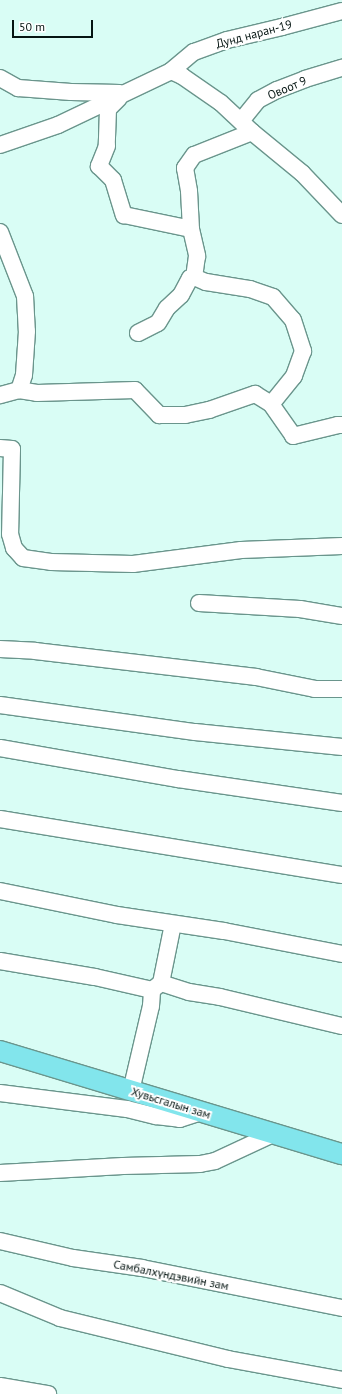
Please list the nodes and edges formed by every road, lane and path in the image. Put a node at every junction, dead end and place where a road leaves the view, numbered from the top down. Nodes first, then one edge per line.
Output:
1 (342, 11) edge
2 (342, 68) edge
3 (171, 71) junction
4 (0, 78) edge
5 (124, 94) junction
6 (246, 127) junction
7 (0, 145) edge
8 (342, 215) edge
9 (191, 229) junction
10 (0, 232) edge
11 (194, 277) junction
12 (138, 333) dead end
13 (19, 390) junction
14 (0, 395) edge
15 (271, 404) junction
16 (342, 425) edge
17 (0, 448) edge
18 (342, 546) edge
19 (199, 604) dead end
20 (342, 616) edge
21 (0, 649) edge
22 (342, 689) edge
23 (0, 705) edge
24 (342, 747) edge
25 (0, 748) edge
26 (342, 803) edge
27 (0, 819) edge
28 (342, 875) edge
29 (0, 892) edge
30 (173, 924) junction
31 (342, 954) edge
32 (0, 962) edge
33 (156, 987) junction
34 (342, 1026) edge
35 (0, 1051) edge
36 (131, 1091) junction
37 (0, 1093) edge
38 (201, 1112) junction
39 (273, 1134) junction
40 (342, 1154) edge
41 (0, 1173) edge
42 (0, 1241) edge
43 (0, 1293) edge
44 (342, 1308) edge
45 (342, 1380) edge
46 (0, 1386) edge
47 (48, 1394) edge

1 - 3 street, Дунд наран-19
2 - 6 street, Овоот 9
3 - 5 street, Дунд наран-19
3 - 6 street
4 - 5 street
5 - 7 street, Дунд наран-19
5 - 9 street
6 - 8 street
6 - 9 street
9 - 11 street
10 - 13 street
11 - 12 street
11 - 15 street
13 - 14 street
13 - 15 street
15 - 16 street
17 - 18 street
19 - 20 street
21 - 22 street
23 - 24 street
25 - 26 street
27 - 28 street
29 - 30 street
30 - 31 street
30 - 33 street
32 - 33 street
33 - 34 street
33 - 36 street
35 - 36 main road, Хувьсгалын зам
36 - 38 main road, Хувьсгалын зам
37 - 38 street
38 - 39 main road, Хувьсгалын зам
39 - 40 main road, Хувьсгалын зам
39 - 41 street
42 - 44 street, Самбалхүндэвийн зам
43 - 45 street
46 - 47 street

